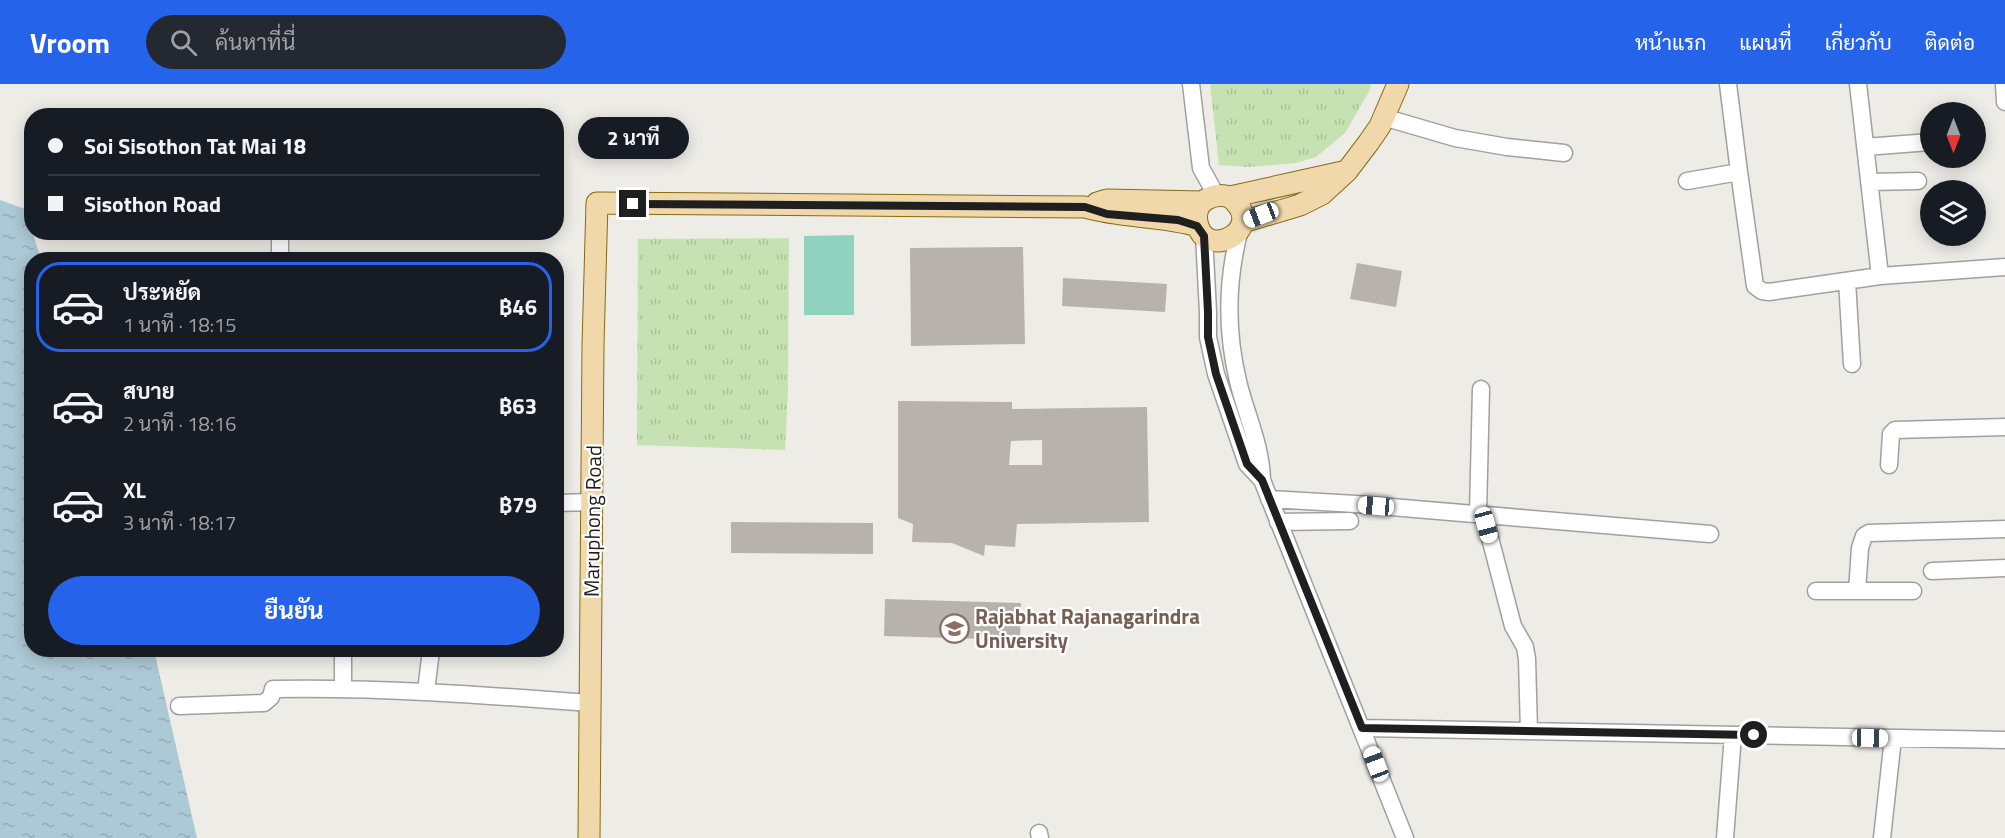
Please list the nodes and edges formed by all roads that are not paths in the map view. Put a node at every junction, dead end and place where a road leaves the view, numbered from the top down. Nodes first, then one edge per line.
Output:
1 (1191, 84) edge
2 (1398, 84) edge
3 (1728, 84) edge
4 (1858, 84) edge
5 (2004, 84) edge
6 (2005, 102) edge
7 (1383, 117) junction
8 (1920, 143) edge
9 (1865, 147) junction
10 (1564, 153) dead end
11 (1347, 171) junction
12 (1739, 172) junction
13 (1687, 181) dead end
14 (1918, 181) dead end
15 (1869, 182) junction
16 (1216, 198) junction
17 (1085, 207) junction
18 (1241, 225) junction
19 (1201, 231) junction
20 (2005, 267) edge
21 (1880, 276) junction
22 (1848, 281) junction
23 (1852, 364) dead end
24 (1481, 389) dead end
25 (2005, 427) edge
26 (1889, 465) dead end
27 (1262, 480) junction
28 (1269, 499) junction
29 (592, 502) junction
30 (564, 503) edge
31 (1481, 514) junction
32 (1350, 521) dead end
33 (1278, 522) junction
34 (2005, 529) edge
35 (1710, 534) dead end
36 (2005, 568) edge
37 (1932, 571) dead end
38 (1816, 591) dead end
39 (1857, 591) junction
40 (1912, 591) dead end
41 (343, 657) edge
42 (430, 657) edge
43 (343, 688) junction
44 (426, 691) junction
45 (590, 703) junction
46 (178, 706) dead end
47 (1362, 728) junction
48 (1529, 731) junction
49 (1733, 735) junction
50 (1893, 738) junction
51 (2005, 740) edge
52 (589, 838) edge
53 (1405, 838) edge
54 (1725, 838) edge
55 (1882, 838) edge

1 - 16 street
2 - 7 main road
3 - 12 street
4 - 9 street
5 - 6 street
7 - 10 street
7 - 11 main road
8 - 9 street
9 - 15 street
11 - 16 main road
11 - 18 main road
12 - 13 street
12 - 22 street
14 - 15 street
15 - 21 street
16 - 17 main road
16 - 18 main road
16 - 19 main road
17 - 19 main road
17 - 29 main road, Maruphong Road
18 - 19 main road
18 - 27 street
19 - 27 street
20 - 21 street
21 - 22 street
22 - 23 street
24 - 31 street
25 - 26 street
27 - 28 street
28 - 31 street
28 - 33 street
29 - 30 street
29 - 45 main road, Maruphong Road
31 - 35 street
31 - 48 street
32 - 33 street
33 - 47 street
34 - 39 street
36 - 37 street
38 - 39 street
39 - 40 street
41 - 43 street
42 - 44 street
43 - 44 street
43 - 46 street
44 - 45 street
45 - 52 main road, Maruphong Road
47 - 48 street
47 - 53 street
48 - 49 street
49 - 50 street
49 - 54 street
50 - 51 street
50 - 55 street

